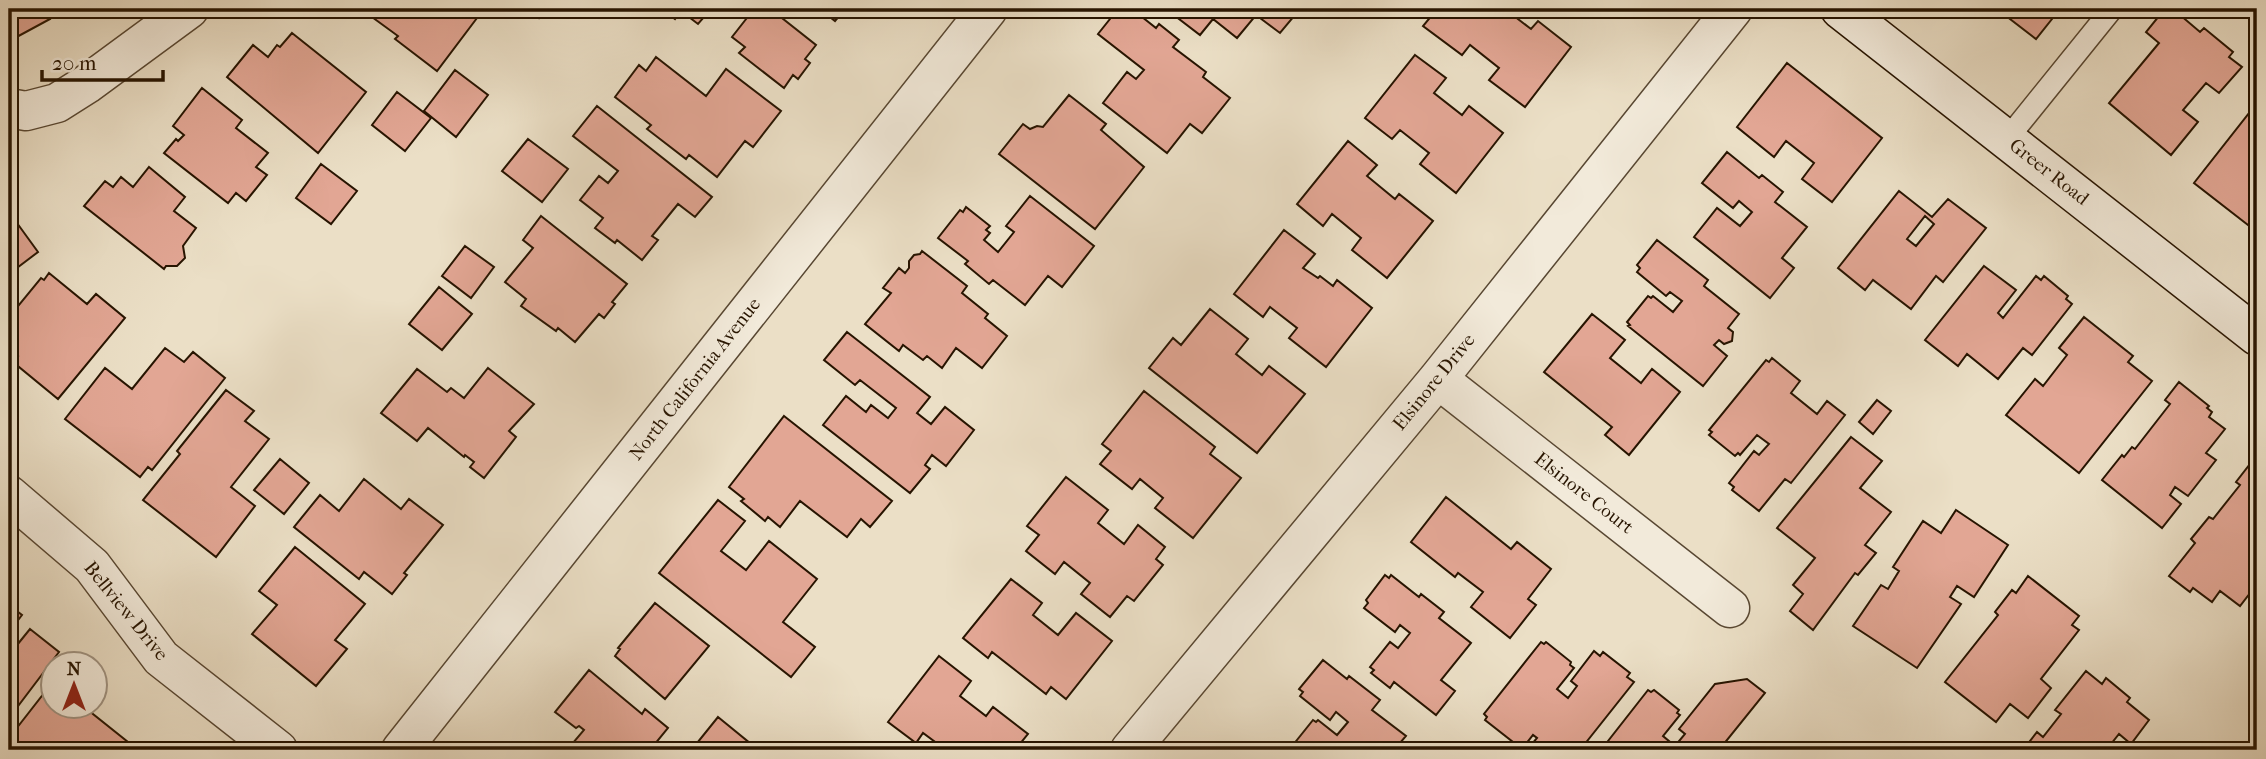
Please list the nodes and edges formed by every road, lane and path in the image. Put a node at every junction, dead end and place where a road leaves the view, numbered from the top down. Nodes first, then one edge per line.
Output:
1 (190, 9) edge
2 (988, 9) edge
3 (1733, 9) edge
4 (1840, 9) edge
5 (2112, 9) edge
6 (9, 108) edge
7 (2007, 139) junction
8 (2257, 336) edge
9 (1438, 379) junction
10 (9, 495) edge
11 (1730, 608) dead end
12 (278, 750) edge
13 (401, 750) edge
14 (1130, 750) edge

1 - 6 street
2 - 13 street, North California Avenue
3 - 9 street, Elsinore Drive
4 - 7 street, Greer Road
5 - 7 lane
7 - 8 street, Greer Road
9 - 11 street, Elsinore Court
9 - 14 street, Elsinore Drive
10 - 12 street, Bellview Drive

